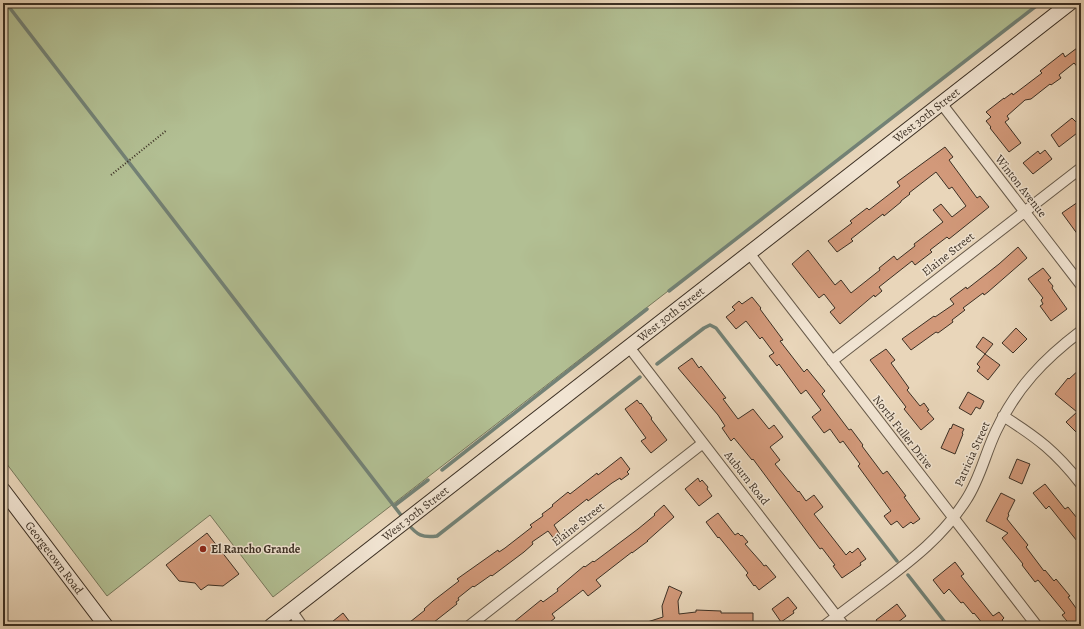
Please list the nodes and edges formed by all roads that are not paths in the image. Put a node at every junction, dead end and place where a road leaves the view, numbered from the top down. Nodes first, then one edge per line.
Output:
1 (1070, 3) edge
2 (941, 103) junction
3 (1081, 168) edge
4 (1024, 211) junction
5 (749, 253) junction
6 (1081, 285) edge
7 (1081, 330) edge
8 (629, 347) junction
9 (832, 361) junction
10 (1003, 416) junction
11 (703, 443) junction
12 (1081, 484) edge
13 (3, 490) edge
14 (953, 518) junction
15 (291, 610) junction
16 (837, 617) junction
17 (106, 626) edge
18 (271, 626) edge
19 (302, 626) edge
20 (468, 626) edge
21 (824, 626) edge
22 (844, 626) edge
23 (1037, 626) edge

1 - 2 street, West 30th Street
2 - 4 street, Winton Avenue
2 - 5 street, West 30th Street
3 - 4 street, Elaine Street
4 - 6 street, Winton Avenue
4 - 9 street, Elaine Street
5 - 8 street, West 30th Street
5 - 9 street, North Fuller Drive
7 - 10 street, Patricia Street
8 - 11 street, Auburn Road
8 - 15 street, West 30th Street
9 - 14 street, North Fuller Drive
10 - 12 street
10 - 14 street, Patricia Street
11 - 16 street, Auburn Road
11 - 20 street, Elaine Street
13 - 17 street, Georgetown Road
14 - 16 street, Patricia Street
14 - 23 street, North Fuller Drive
15 - 18 street, West 30th Street
15 - 19 street
16 - 21 street, Patricia Street
16 - 22 street, Auburn Road

